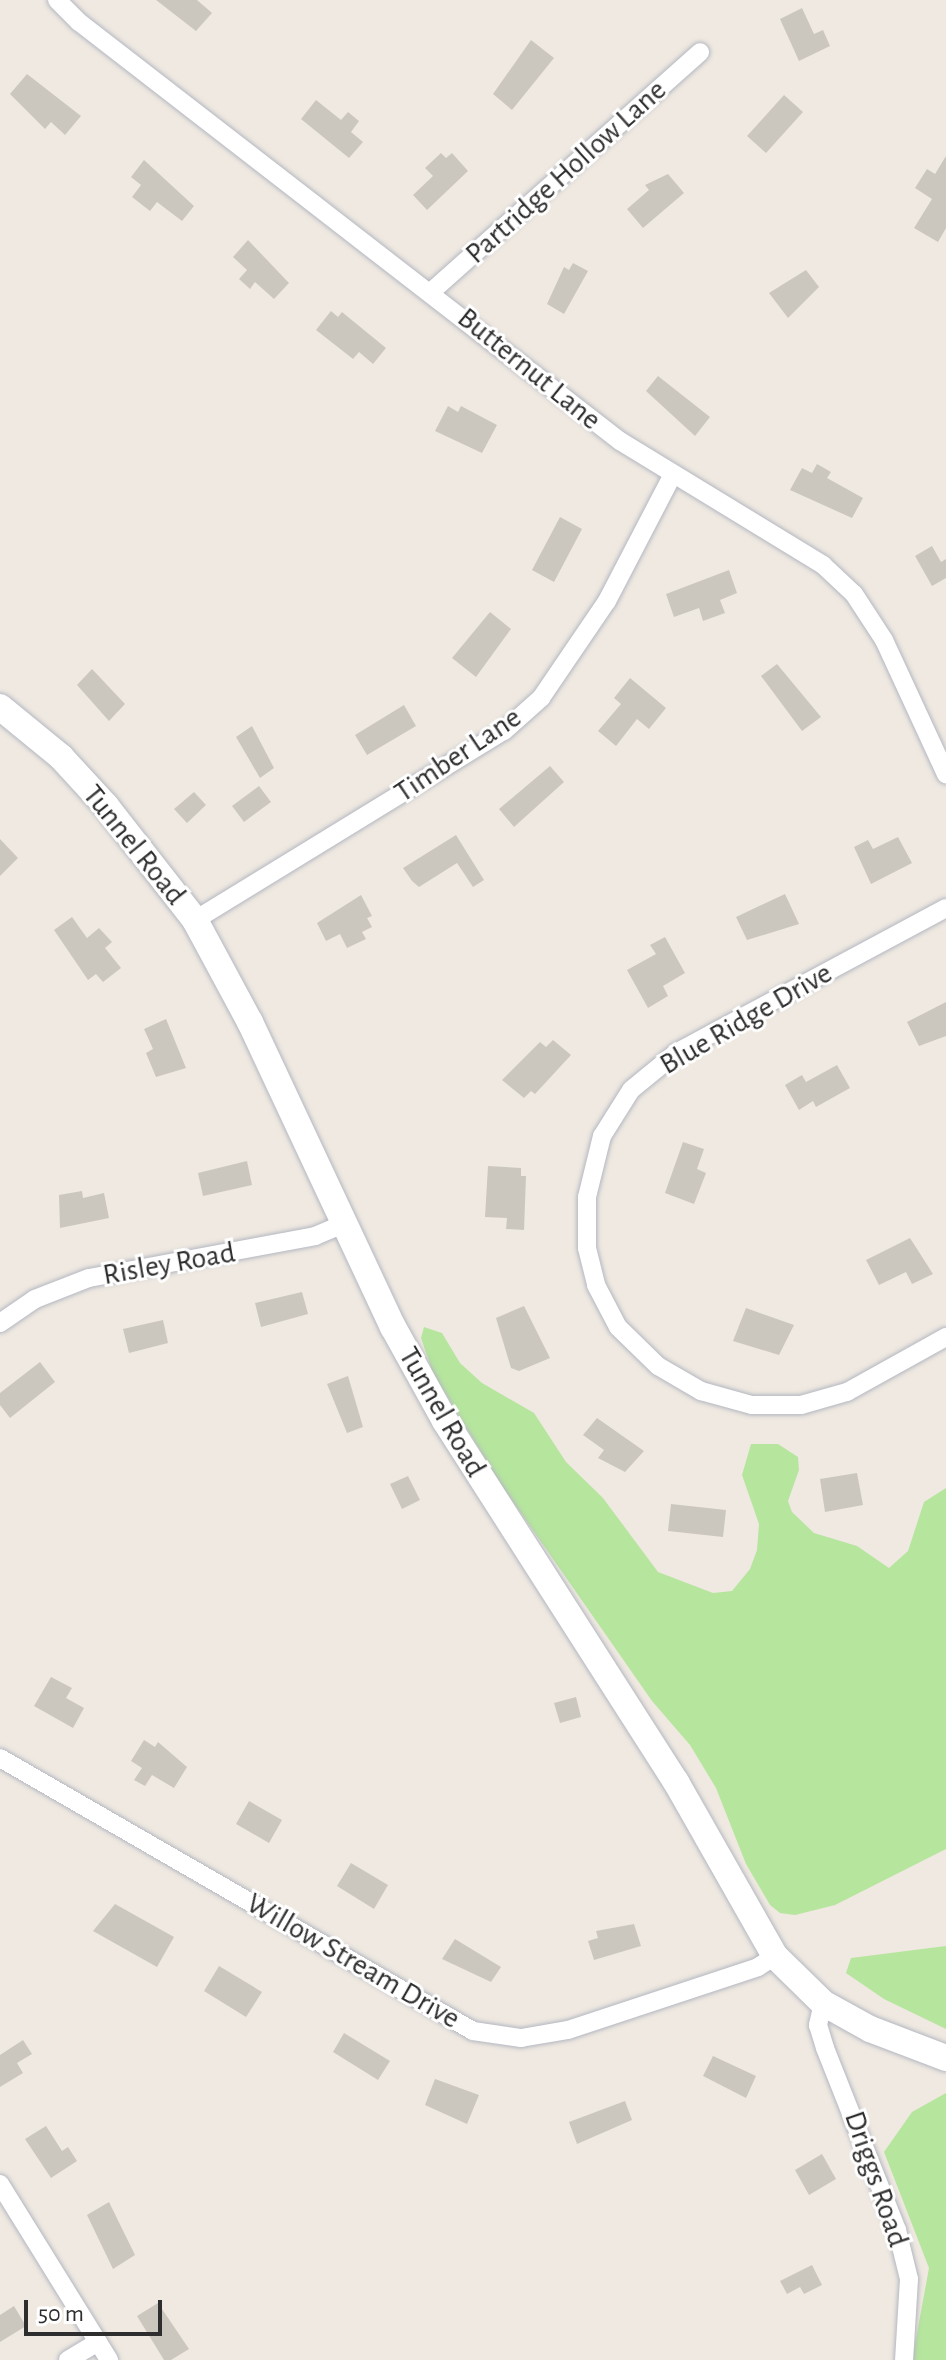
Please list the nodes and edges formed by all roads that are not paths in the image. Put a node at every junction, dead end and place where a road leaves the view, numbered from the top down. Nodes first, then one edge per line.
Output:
1 (57, 0) edge
2 (700, 52) dead end
3 (432, 291) junction
4 (672, 476) junction
5 (0, 707) edge
6 (946, 774) edge
7 (946, 908) edge
8 (195, 920) junction
9 (345, 1223) junction
10 (0, 1323) edge
11 (946, 1337) edge
12 (0, 1758) edge
13 (775, 1956) junction
14 (823, 2003) junction
15 (946, 2058) edge
16 (0, 2184) edge
17 (98, 2342) junction
18 (68, 2360) edge
19 (109, 2360) edge
20 (904, 2360) edge

1 - 3 street, Butternut Lane
2 - 3 street, Partridge Hollow Lane
3 - 4 street, Butternut Lane
4 - 6 street, Butternut Lane
4 - 8 street, Timber Lane
5 - 8 main road, Tunnel Road
7 - 11 street, Blue Ridge Drive
8 - 9 main road, Tunnel Road
9 - 10 street, Risley Road
9 - 13 main road, Tunnel Road
12 - 13 street, Willow Stream Drive
13 - 14 main road, Tunnel Road
14 - 15 main road, Tunnel Road
14 - 20 street, Driggs Road
16 - 17 street
17 - 18 street
17 - 19 street

